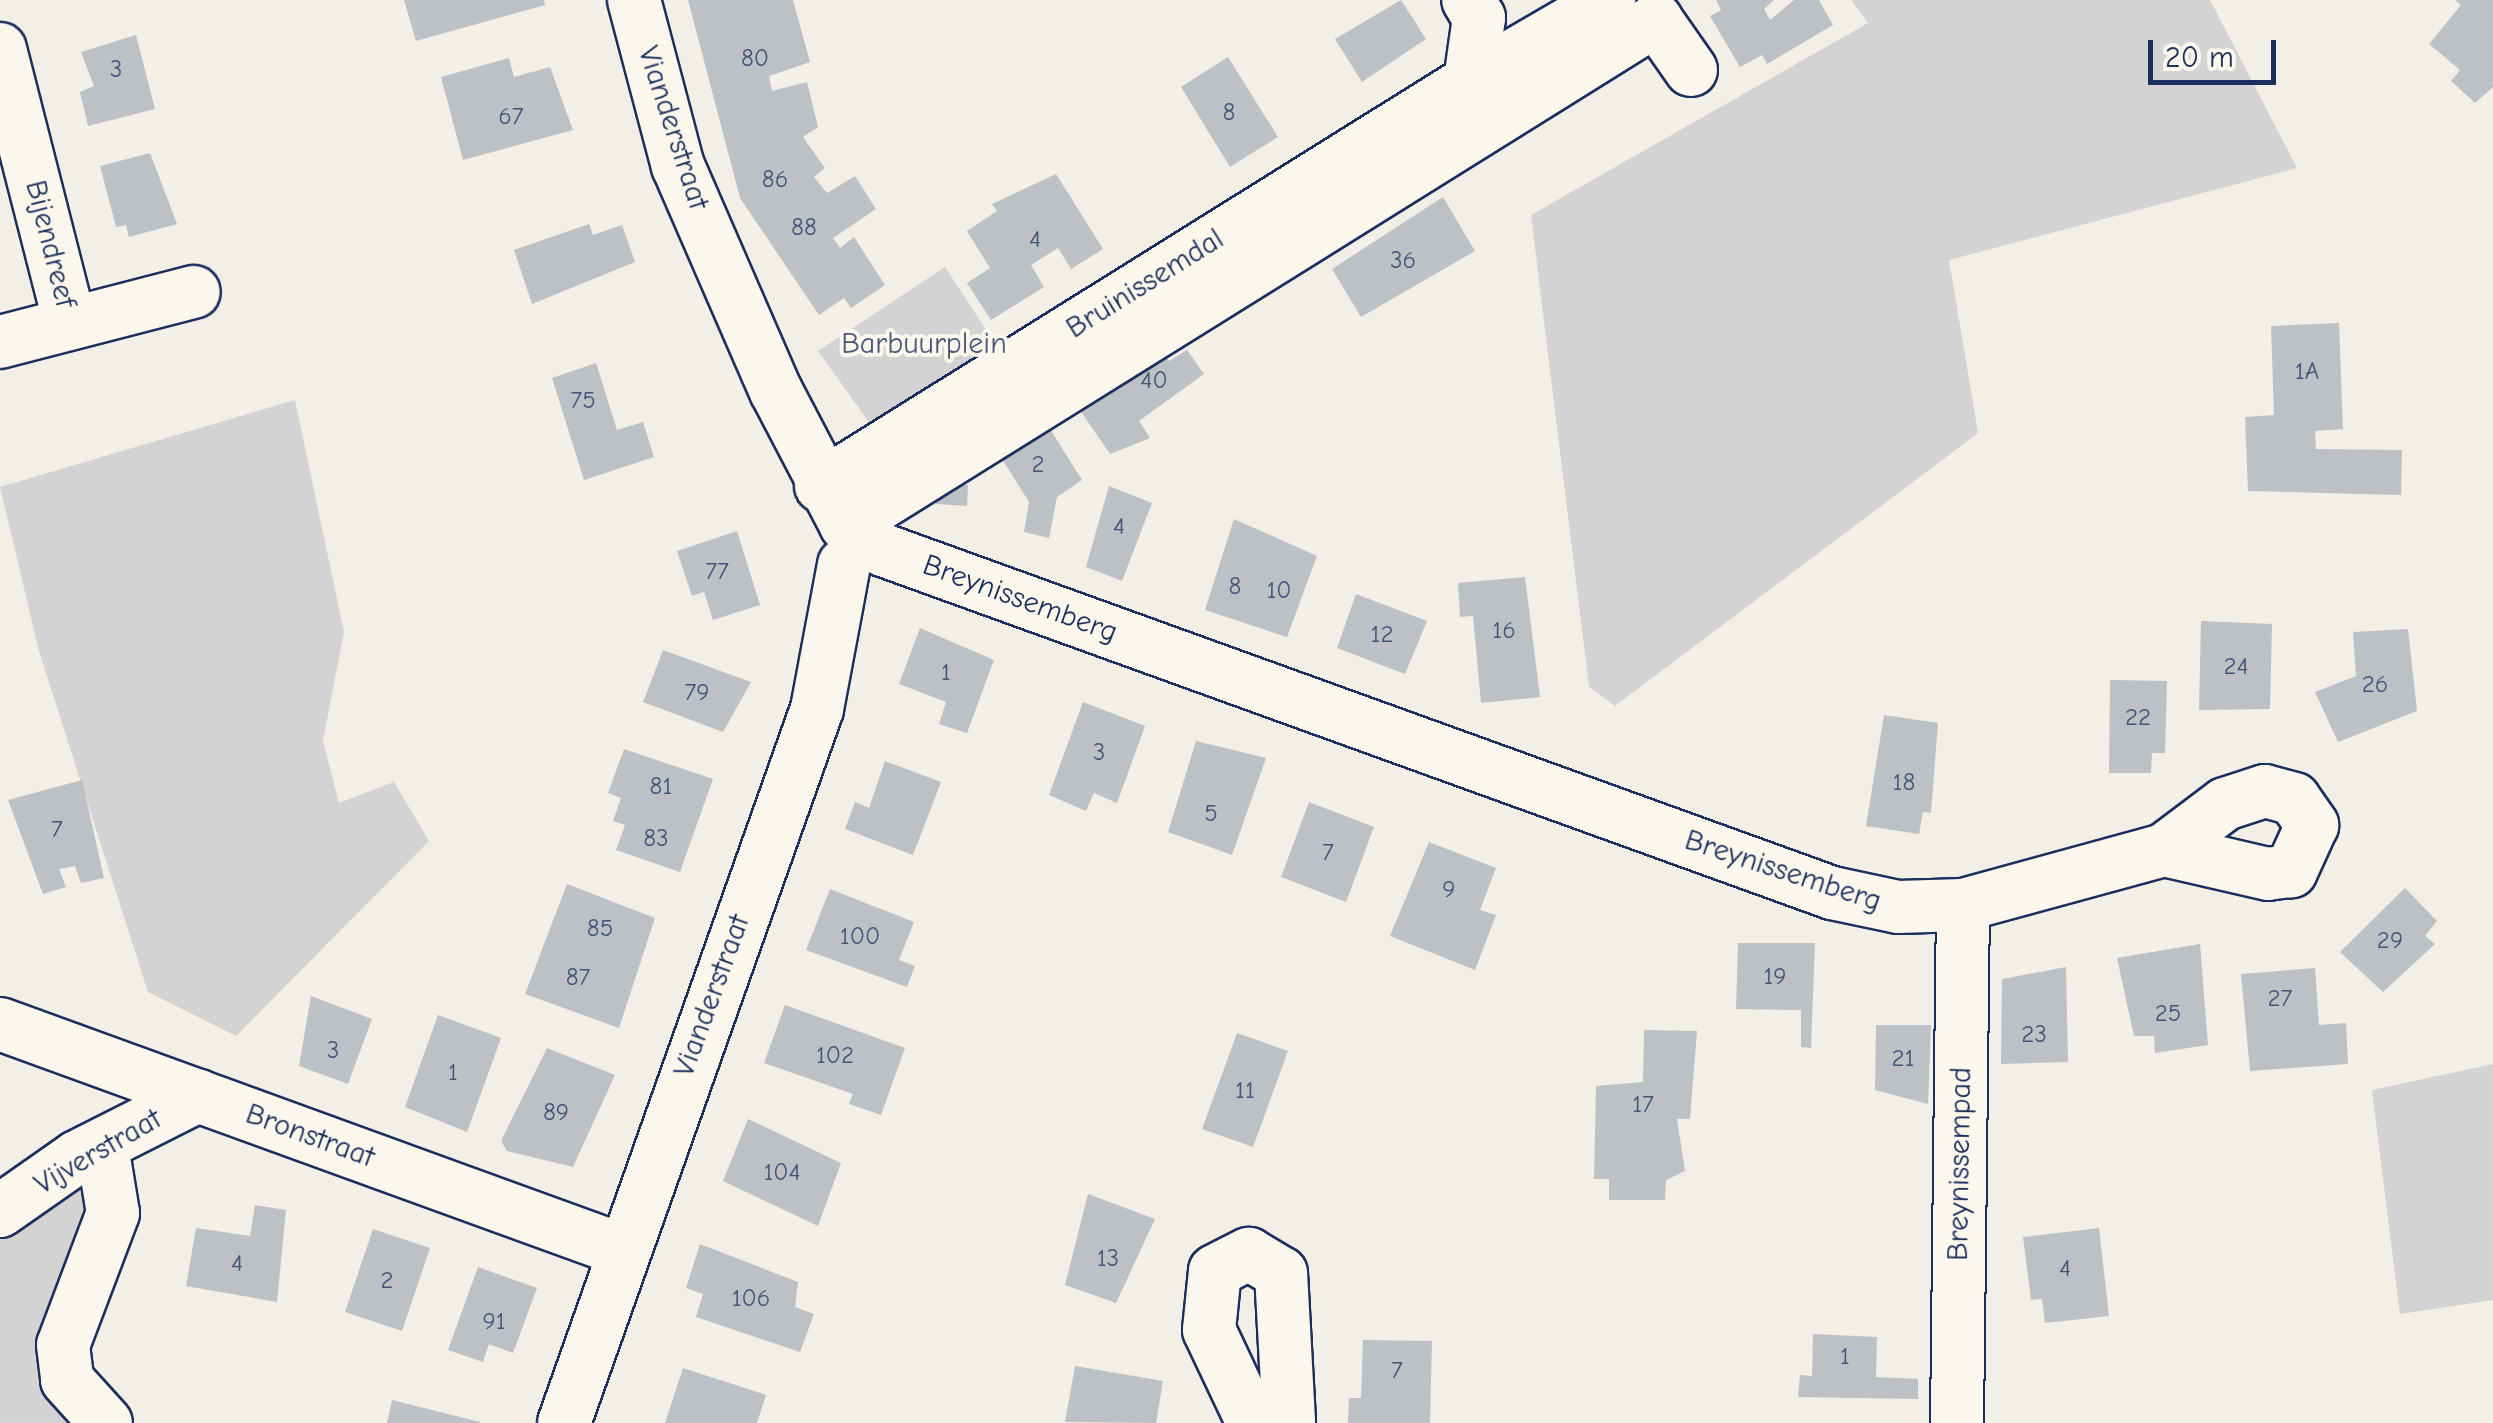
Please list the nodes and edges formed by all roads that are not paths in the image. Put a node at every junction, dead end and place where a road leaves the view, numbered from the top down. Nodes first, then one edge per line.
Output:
1 (634, 0) edge
2 (1468, 0) edge
3 (1609, 0) edge
4 (0, 49) edge
5 (1691, 70) dead end
6 (1470, 81) junction
7 (194, 292) dead end
8 (70, 323) junction
9 (0, 342) edge
10 (837, 526) junction
11 (2164, 850) dead end
12 (1963, 905) junction
13 (0, 1024) edge
14 (198, 1096) junction
15 (102, 1146) junction
16 (0, 1211) edge
17 (619, 1248) junction
18 (106, 1423) edge
19 (564, 1423) edge
20 (1253, 1423) edge
21 (1290, 1423) edge
22 (1958, 1423) edge

1 - 10 street, Vianderstraat
2 - 6 street
3 - 6 street, Bruinissemdal
4 - 8 street, Bijendreef
5 - 10 street
6 - 10 street, Bruinissemdal
7 - 8 street
8 - 9 street
10 - 12 street, Breynissemberg
10 - 17 street, Vianderstraat
11 - 12 street, Breynissemberg
12 - 22 street, Breynissempad
13 - 14 street, Bronstraat
14 - 15 street, Vijverstraat
14 - 17 street, Bronstraat
15 - 16 street, Vijverstraat
15 - 18 street
17 - 19 street, Vianderstraat
20 - 21 street

